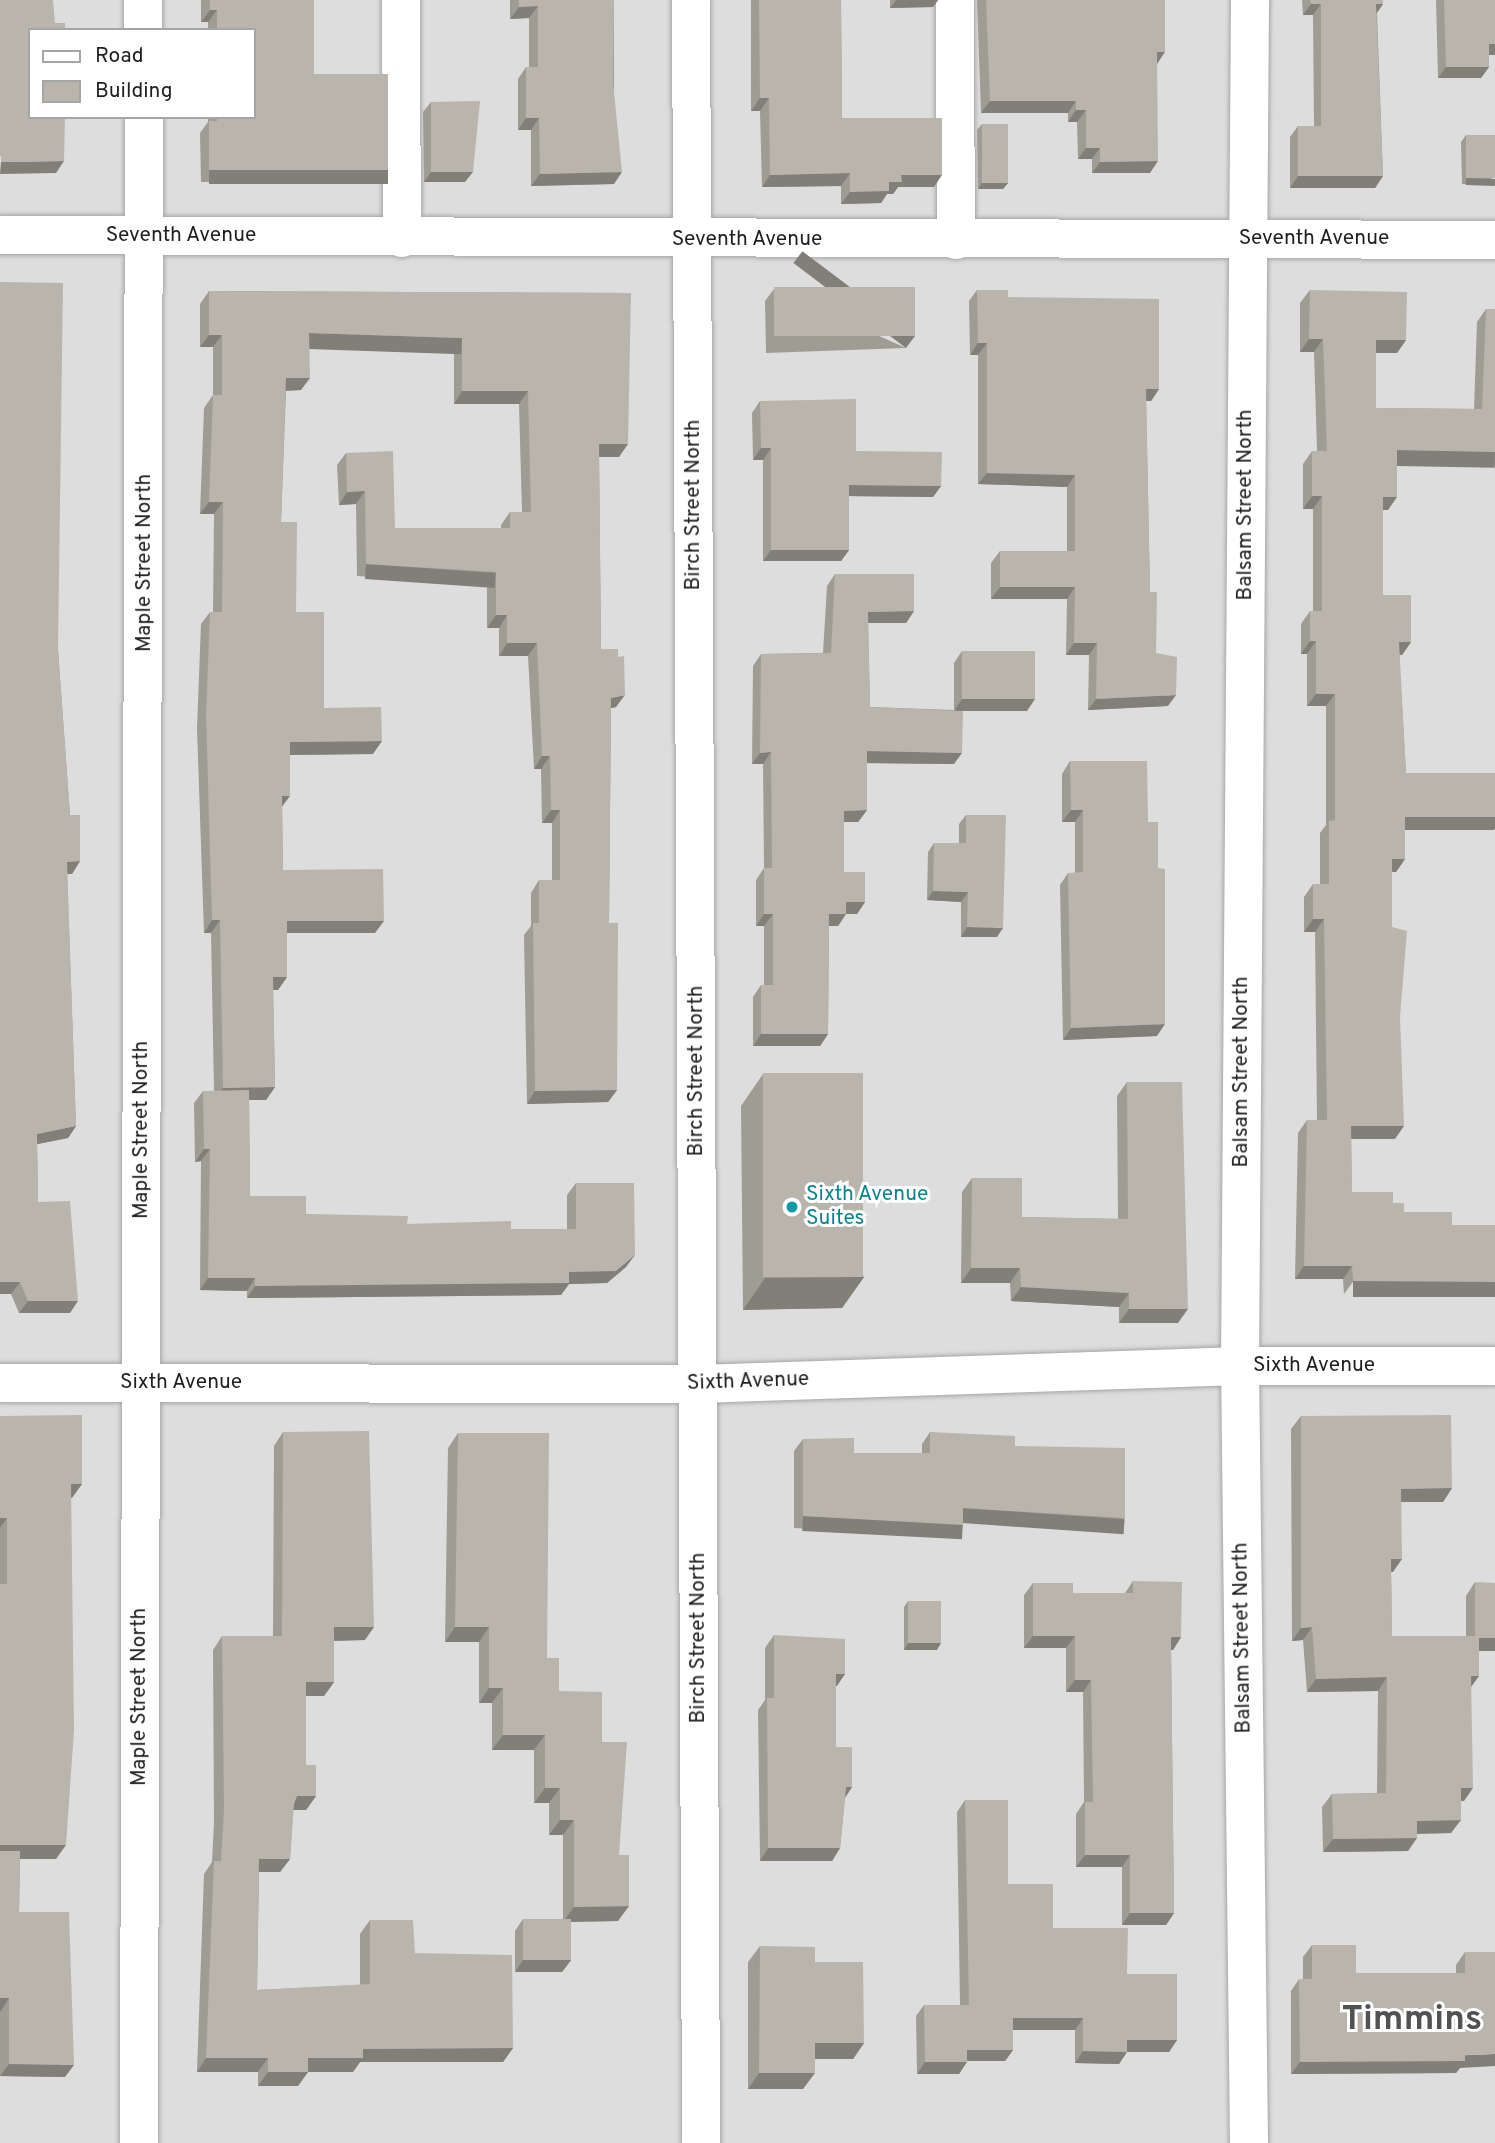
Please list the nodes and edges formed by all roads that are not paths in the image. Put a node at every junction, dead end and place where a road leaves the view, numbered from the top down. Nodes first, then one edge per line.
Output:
1 (143, 0) edge
2 (401, 0) edge
3 (691, 0) edge
4 (955, 0) edge
5 (1250, 0) edge
6 (144, 28) edge
7 (145, 119) edge
8 (0, 234) edge
9 (146, 236) junction
10 (402, 238) junction
11 (1247, 238) junction
12 (693, 240) junction
13 (956, 240) junction
14 (1495, 240) edge
15 (1240, 1366) junction
16 (1495, 1366) edge
17 (0, 1383) edge
18 (141, 1383) junction
19 (698, 1384) junction
20 (139, 2143) edge
21 (701, 2143) edge
22 (1249, 2143) edge

1 - 6 street
2 - 10 street
3 - 12 street, Birch Street North
4 - 13 street
5 - 11 street, Balsam Street North
7 - 9 street, Maple Street North
8 - 9 street, Seventh Avenue
9 - 10 street, Seventh Avenue
9 - 18 street, Maple Street North
10 - 12 street, Seventh Avenue
11 - 13 street, Seventh Avenue
11 - 14 street, Seventh Avenue
11 - 15 street, Balsam Street North
12 - 13 street, Seventh Avenue
12 - 19 street, Birch Street North
15 - 16 street, Sixth Avenue
15 - 19 street, Sixth Avenue
15 - 22 street, Balsam Street North
17 - 18 street, Sixth Avenue
18 - 19 street, Sixth Avenue
18 - 20 street, Maple Street North
19 - 21 street, Birch Street North

